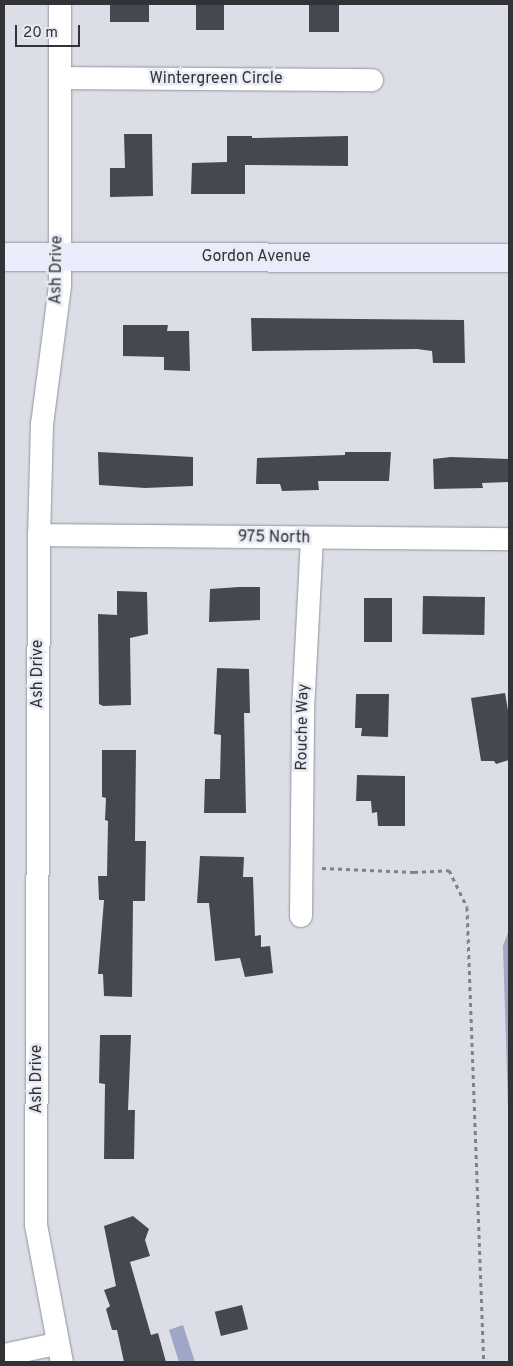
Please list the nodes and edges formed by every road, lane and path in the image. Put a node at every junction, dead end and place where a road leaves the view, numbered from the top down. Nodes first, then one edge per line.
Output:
1 (60, 4) edge
2 (61, 78) junction
3 (372, 80) dead end
4 (59, 256) junction
5 (4, 257) edge
6 (509, 258) edge
7 (39, 535) junction
8 (312, 538) junction
9 (509, 539) edge
10 (301, 867) junction
11 (301, 916) dead end
12 (59, 1353) edge
13 (4, 1355) edge
14 (484, 1362) edge

1 - 2 street, Ash Drive
2 - 3 street, Wintergreen Circle
2 - 4 street, Ash Drive
4 - 5 main road, Gordon Avenue
4 - 6 main road, Gordon Avenue
4 - 7 street, Ash Drive
7 - 8 street, 975 North
7 - 12 street, Ash Drive
8 - 9 street, 975 North
8 - 10 street, Rouche Way
10 - 11 street, Rouche Way
10 - 14 path
12 - 13 street

